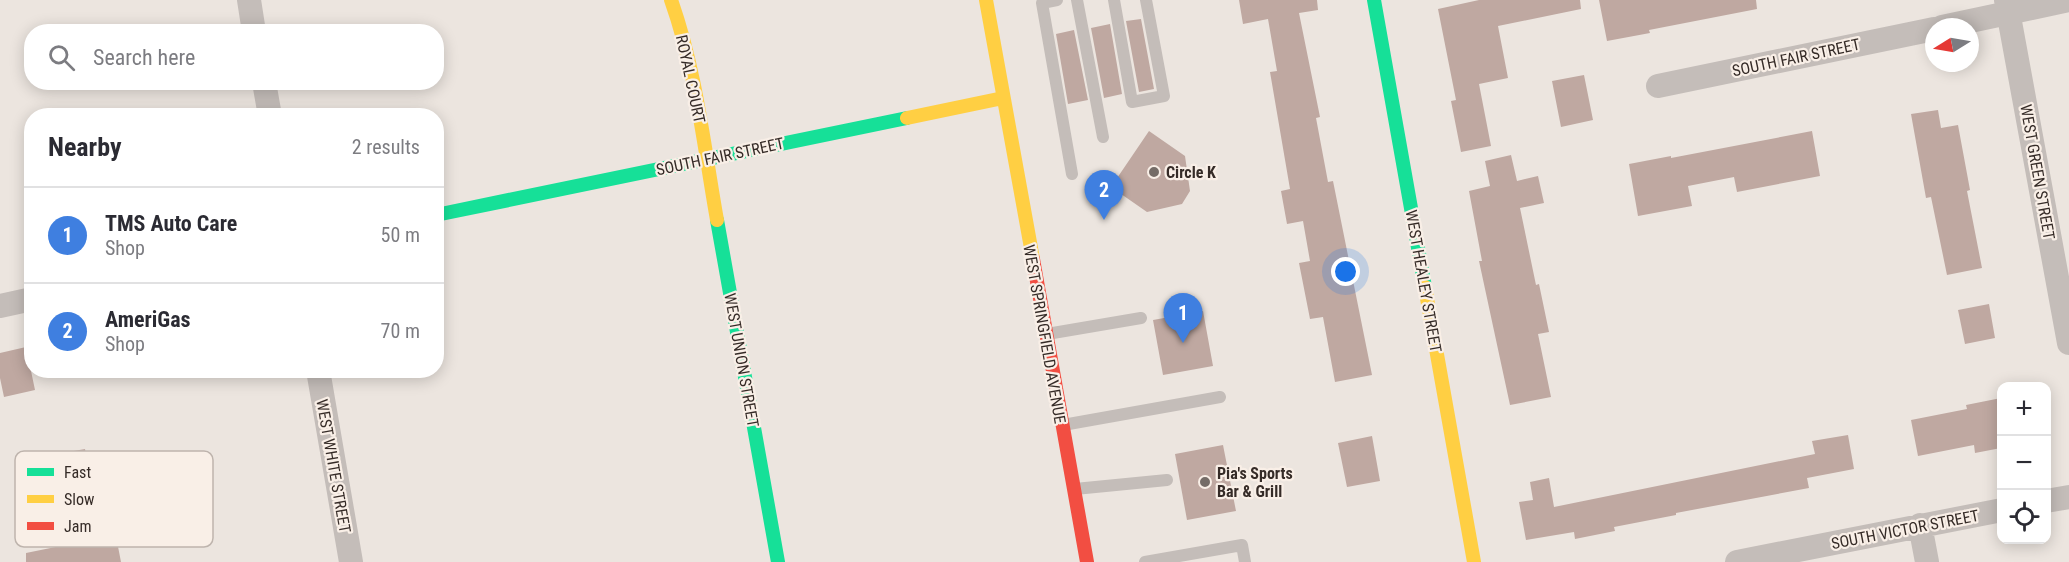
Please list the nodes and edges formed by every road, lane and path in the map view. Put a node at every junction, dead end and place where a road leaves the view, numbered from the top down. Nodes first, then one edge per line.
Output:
1 (249, 0) edge
2 (671, 0) edge
3 (986, 0) edge
4 (1057, 0) edge
5 (1077, 0) edge
6 (1114, 0) edge
7 (1146, 0) edge
8 (1374, 0) edge
9 (2069, 0) edge
10 (2007, 6) edge
11 (1970, 18) edge
12 (253, 24) edge
13 (1925, 31) edge
14 (1659, 86) dead end
15 (265, 90) edge
16 (1003, 98) junction
17 (269, 108) edge
18 (1103, 137) dead end
19 (706, 159) junction
20 (1072, 174) dead end
21 (444, 213) edge
22 (24, 301) edge
23 (0, 306) edge
24 (1141, 318) dead end
25 (1045, 334) junction
26 (2069, 343) edge
27 (319, 378) edge
28 (1220, 397) dead end
29 (1062, 425) junction
30 (1167, 480) dead end
31 (1074, 489) junction
32 (2069, 497) edge
33 (2051, 500) edge
34 (1997, 511) edge
35 (1920, 525) junction
36 (351, 562) edge
37 (778, 562) edge
38 (1087, 562) edge
39 (1145, 562) edge
40 (1245, 562) edge
41 (1474, 562) edge
42 (1737, 562) edge
43 (1927, 562) edge

1 - 12 street
2 - 19 street, ROYAL COURT
3 - 16 street, WEST SPRINGFIELD AVENUE
4 - 20 lane
5 - 18 lane
6 - 7 lane
8 - 41 street, WEST HEALEY STREET
9 - 10 street
10 - 11 street
10 - 26 street, WEST GREEN STREET
13 - 14 street, SOUTH FAIR STREET
15 - 17 street
16 - 19 street, SOUTH FAIR STREET
16 - 25 street, WEST SPRINGFIELD AVENUE
19 - 21 street, SOUTH FAIR STREET
19 - 37 street, WEST UNION STREET
22 - 23 street
24 - 25 lane
25 - 29 street, WEST SPRINGFIELD AVENUE
27 - 36 street, WEST WHITE STREET
28 - 29 lane
29 - 31 street, WEST SPRINGFIELD AVENUE
30 - 31 lane
31 - 38 street, WEST SPRINGFIELD AVENUE
32 - 33 street
34 - 35 street, SOUTH VICTOR STREET
35 - 42 street, SOUTH VICTOR STREET
35 - 43 street
39 - 40 lane

